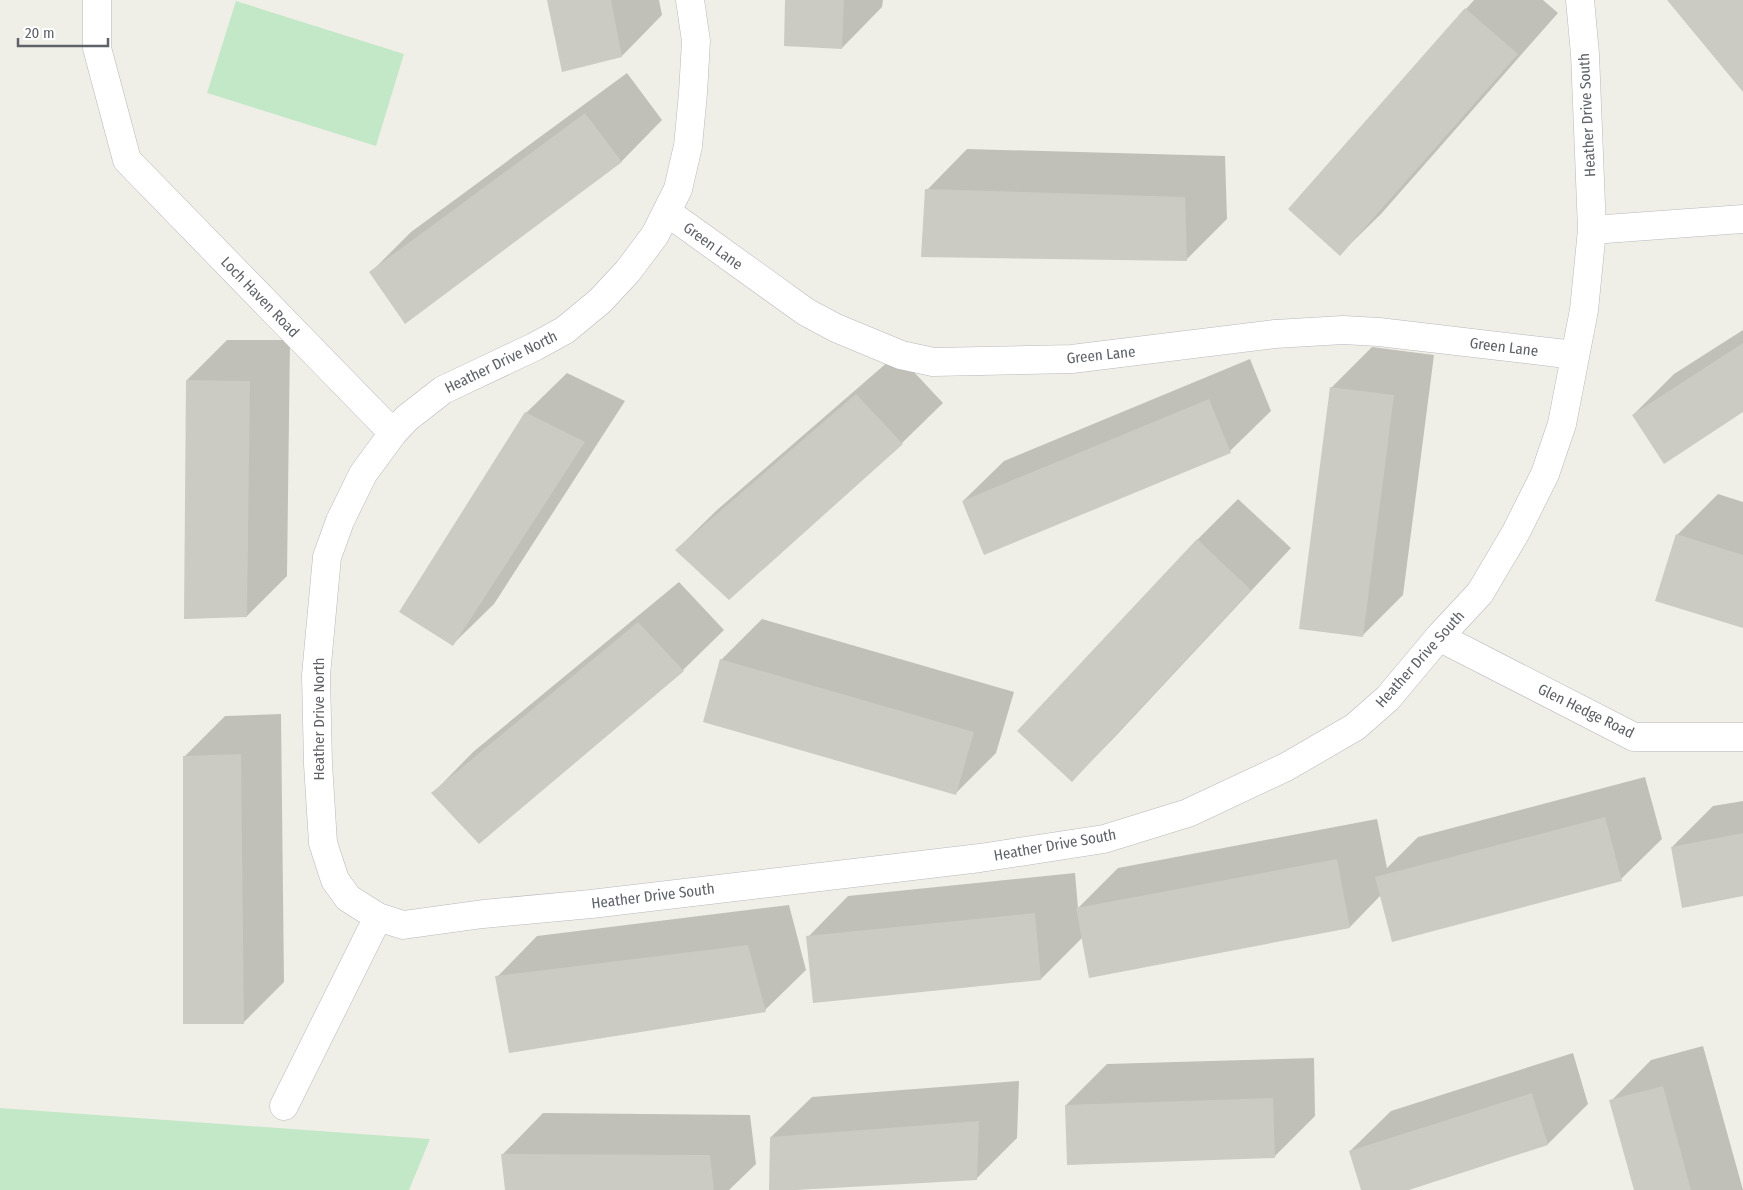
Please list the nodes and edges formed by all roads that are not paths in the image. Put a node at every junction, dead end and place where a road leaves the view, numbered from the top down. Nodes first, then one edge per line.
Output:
1 (97, 0) edge
2 (690, 0) edge
3 (1580, 0) edge
4 (667, 212) junction
5 (1743, 219) edge
6 (1592, 230) junction
7 (1575, 355) junction
8 (393, 433) junction
9 (1439, 637) junction
10 (1743, 737) edge
11 (378, 917) junction
12 (284, 1106) dead end

1 - 8 street, Loch Haven Road
2 - 4 street, Heather Drive North
3 - 6 street, Heather Drive South
4 - 7 street, Green Lane
4 - 8 street, Heather Drive North
5 - 6 street
6 - 7 street, Heather Drive South
7 - 9 street, Heather Drive South
8 - 11 street, Heather Drive North
9 - 10 street, Glen Hedge Road
9 - 11 street, Heather Drive South
11 - 12 street

